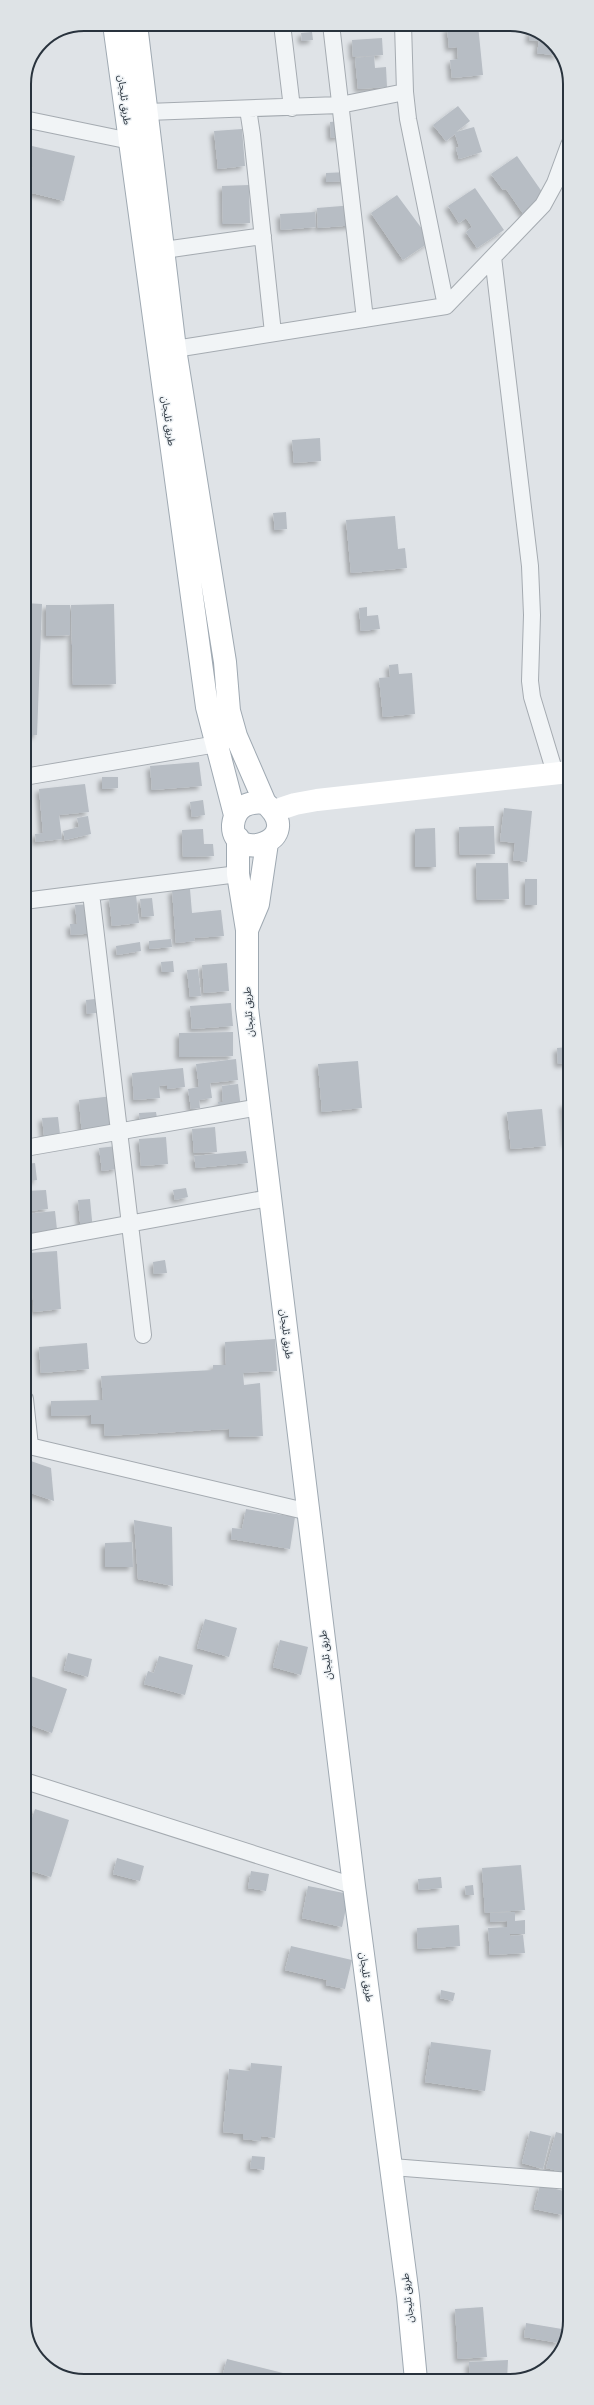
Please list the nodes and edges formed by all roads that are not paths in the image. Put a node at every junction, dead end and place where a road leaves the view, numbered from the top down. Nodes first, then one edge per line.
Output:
1 (115, 31) edge
2 (137, 31) edge
3 (283, 31) edge
4 (332, 31) edge
5 (403, 31) edge
6 (404, 92) junction
7 (340, 105) junction
8 (292, 108) junction
9 (248, 109) junction
10 (147, 112) junction
11 (31, 120) edge
12 (129, 140) junction
13 (151, 145) junction
14 (563, 161) edge
15 (263, 236) junction
16 (164, 250) junction
17 (493, 257) junction
18 (446, 306) junction
19 (364, 319) junction
20 (273, 333) junction
21 (175, 349) junction
22 (236, 736) junction
23 (217, 744) junction
24 (562, 772) edge
25 (31, 776) edge
26 (270, 807) junction
27 (235, 815) junction
28 (238, 838) junction
29 (267, 843) junction
30 (238, 874) junction
31 (91, 893) junction
32 (31, 900) edge
33 (247, 930) junction
34 (259, 1107) junction
35 (118, 1130) junction
36 (31, 1147) edge
37 (269, 1198) junction
38 (130, 1224) junction
39 (31, 1242) edge
40 (143, 1335) dead end
41 (31, 1447) edge
42 (309, 1512) junction
43 (31, 1783) edge
44 (354, 1886) junction
45 (392, 2167) junction
46 (563, 2180) edge
47 (415, 2374) edge

1 - 12 main road, طريق ثليجان
2 - 10 main road, طريق ثليجان
3 - 8 street
4 - 7 street
5 - 6 street
6 - 7 street
6 - 18 street
7 - 8 street
7 - 19 street
8 - 9 street
9 - 10 street
9 - 15 street
10 - 13 main road, طريق ثليجان
11 - 12 street
12 - 13 street
12 - 23 main road, طريق ثليجان
13 - 16 main road, طريق ثليجان
14 - 17 street
15 - 16 street
15 - 20 street
16 - 21 main road, طريق ثليجان
17 - 18 street
17 - 24 street
18 - 19 street
19 - 20 street
20 - 21 street
21 - 22 main road, طريق ثليجان
22 - 23 street
22 - 26 main road, طريق ثليجان
23 - 25 street
23 - 27 main road, طريق ثليجان
24 - 26 main road
26 - 27 main road
26 - 29 main road
27 - 28 main road
28 - 29 main road
28 - 30 main road, طريق ثليجان
29 - 33 main road, طريق ثليجان
30 - 31 street
30 - 33 main road, طريق ثليجان
31 - 32 street
31 - 35 street
33 - 34 main road, طريق ثليجان
34 - 35 street
34 - 37 main road, طريق ثليجان
35 - 36 street
35 - 38 street
37 - 38 street
37 - 42 main road, طريق ثليجان
38 - 39 street
38 - 40 street
41 - 42 street
42 - 44 main road, طريق ثليجان
43 - 44 street
44 - 45 main road, طريق ثليجان
45 - 46 street
45 - 47 main road, طريق ثليجان

